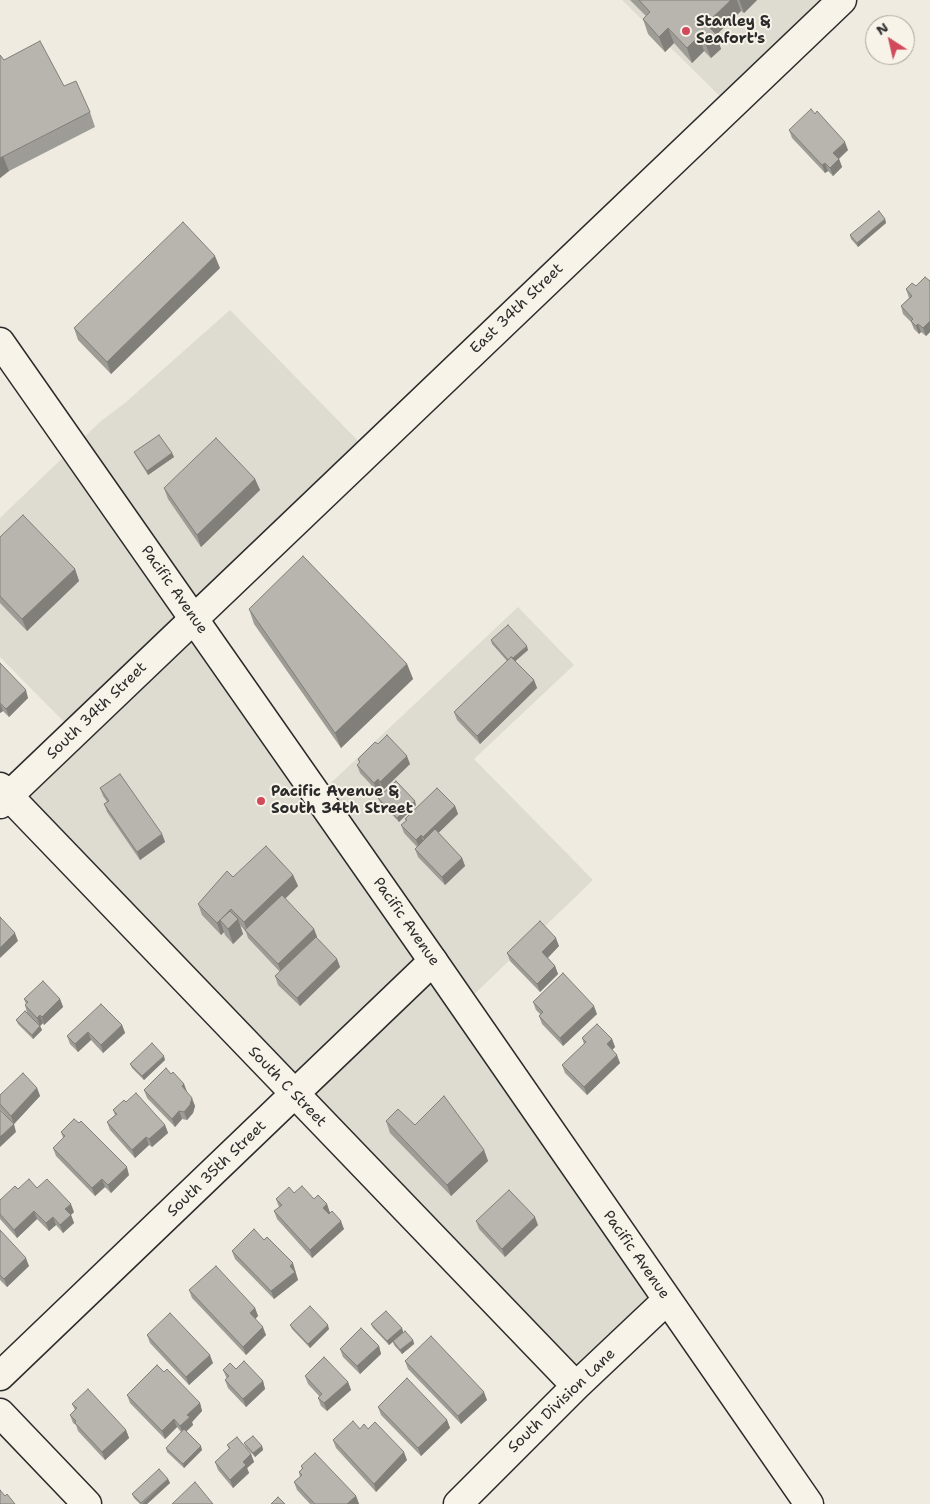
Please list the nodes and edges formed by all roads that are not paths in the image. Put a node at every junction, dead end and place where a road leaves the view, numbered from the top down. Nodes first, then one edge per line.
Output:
1 (842, 0) edge
2 (0, 342) edge
3 (193, 618) junction
4 (3, 796) edge
5 (433, 961) junction
6 (295, 1095) junction
7 (667, 1300) junction
8 (0, 1376) edge
9 (576, 1386) junction
10 (0, 1413) edge
11 (87, 1504) edge
12 (458, 1504) edge
13 (809, 1504) edge

1 - 3 street, East 34th Street
2 - 3 street, Pacific Avenue
3 - 4 street, South 34th Street
3 - 5 street, Pacific Avenue
4 - 6 street, South C Street
5 - 6 street, South 35th Street
5 - 7 street, Pacific Avenue
6 - 8 street, South 35th Street
6 - 9 street, South C Street
7 - 9 street, South Division Lane
7 - 13 street, Pacific Avenue
9 - 12 street, South Division Lane
10 - 11 street

